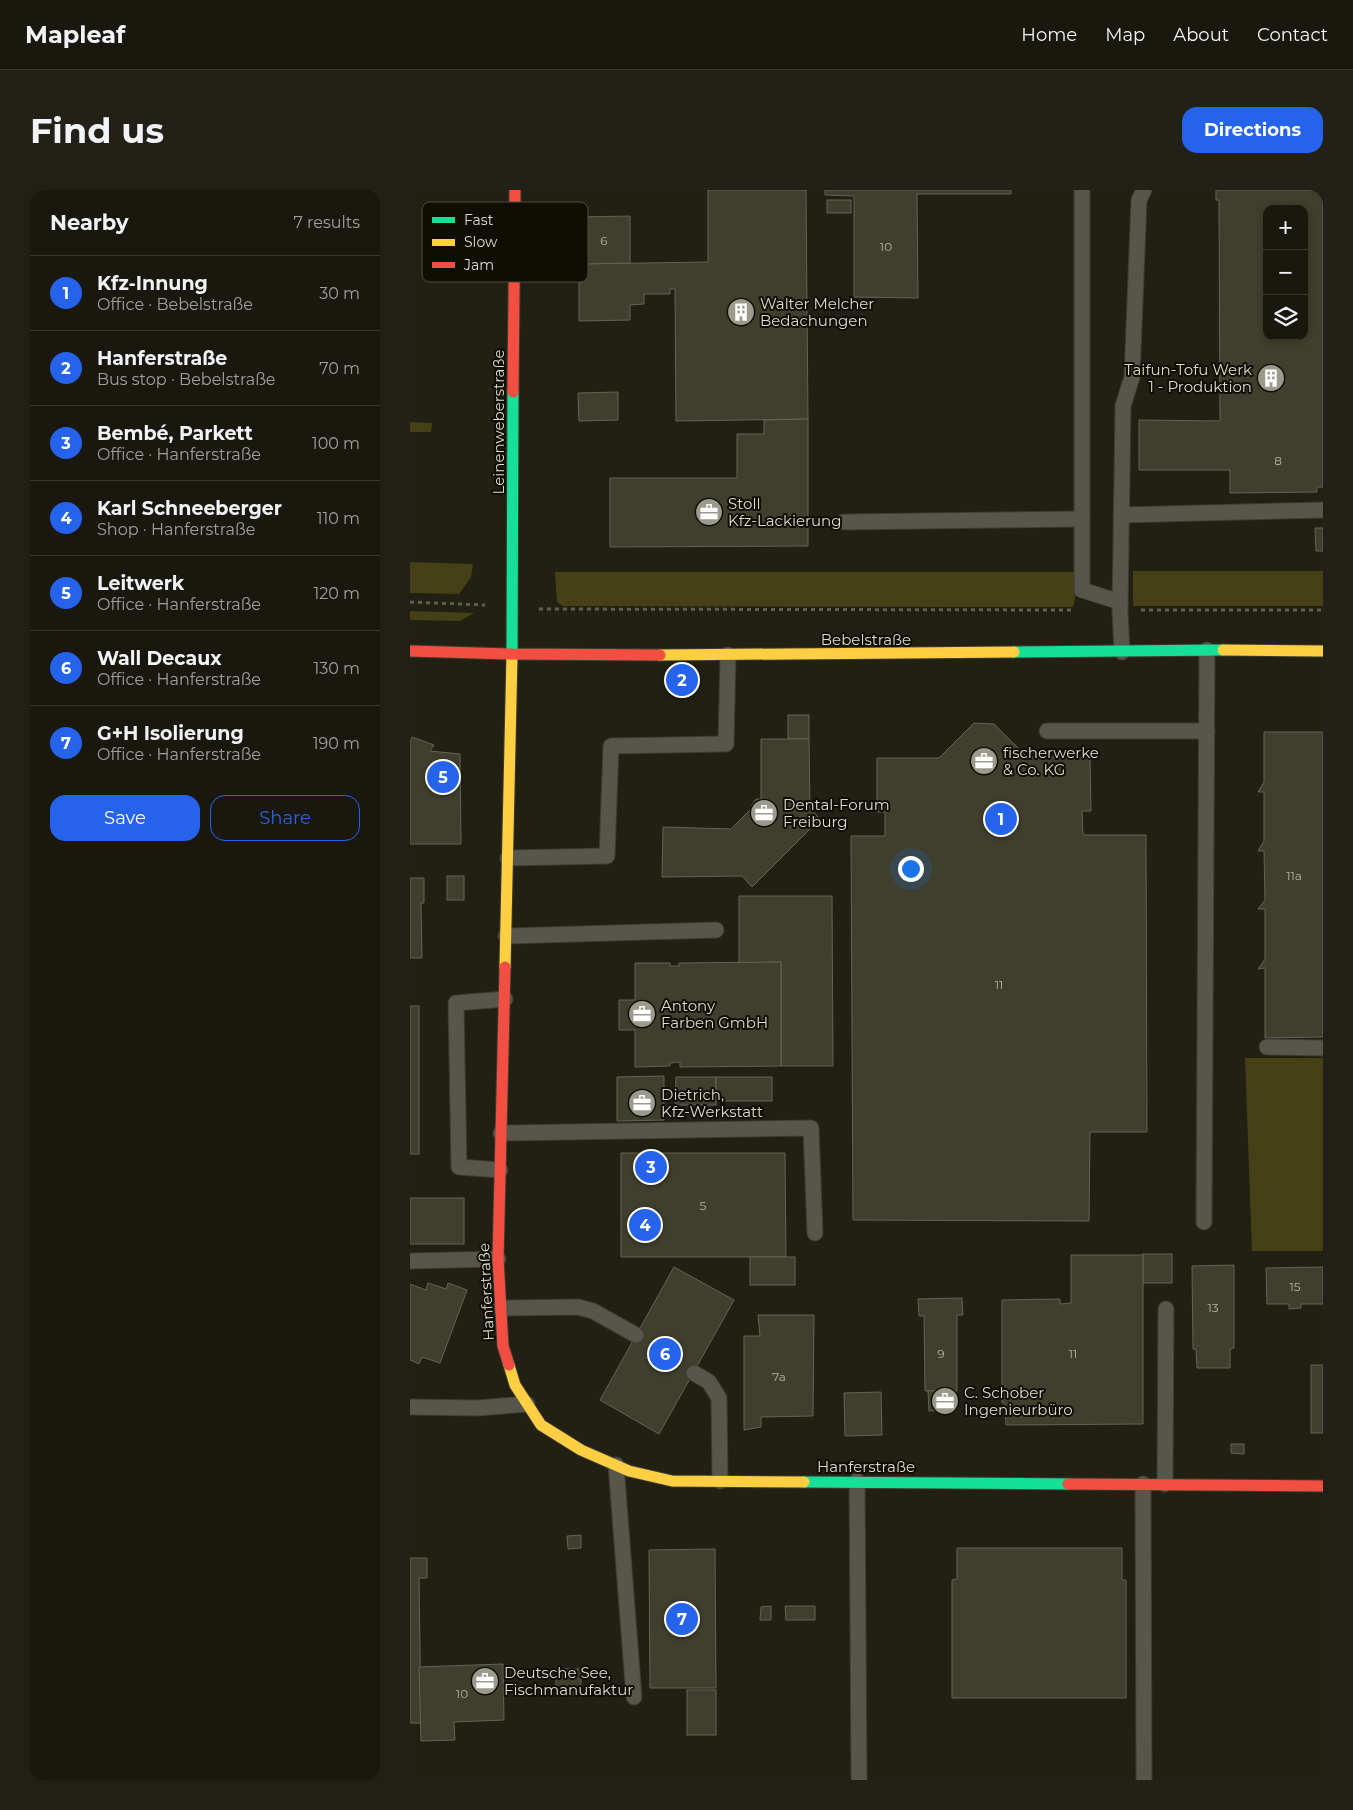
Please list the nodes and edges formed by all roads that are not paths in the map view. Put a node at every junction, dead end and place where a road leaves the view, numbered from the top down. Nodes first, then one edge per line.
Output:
1 (1082, 190) edge
2 (1144, 190) edge
3 (514, 282) edge
4 (1323, 510) edge
5 (1121, 516) junction
6 (1082, 519) junction
7 (844, 522) dead end
8 (1120, 606) junction
9 (1207, 650) junction
10 (410, 651) edge
11 (1323, 651) edge
12 (1122, 652) junction
13 (512, 654) junction
14 (728, 655) junction
15 (1047, 731) dead end
16 (1207, 731) junction
17 (508, 858) junction
18 (716, 930) dead end
19 (506, 936) junction
20 (504, 999) junction
21 (1267, 1047) dead end
22 (1323, 1048) edge
23 (501, 1133) junction
24 (500, 1170) junction
25 (1204, 1222) dead end
26 (816, 1233) dead end
27 (498, 1259) junction
28 (410, 1260) edge
29 (501, 1308) junction
30 (1166, 1309) dead end
31 (636, 1335) dead end
32 (694, 1373) dead end
33 (527, 1404) junction
34 (410, 1407) edge
35 (616, 1465) junction
36 (720, 1480) junction
37 (857, 1481) junction
38 (1144, 1484) junction
39 (1165, 1484) junction
40 (1323, 1486) edge
41 (634, 1697) dead end
42 (859, 1780) edge
43 (1144, 1780) edge

1 - 6 lane
2 - 5 lane
3 - 13 street, Leinenweberstraße
4 - 5 lane
5 - 8 lane
6 - 7 lane
6 - 8 lane
8 - 12 lane
9 - 11 street, Bebelstraße
9 - 12 street, Bebelstraße
9 - 16 lane
10 - 13 street, Bebelstraße
12 - 14 street, Bebelstraße
13 - 14 street, Bebelstraße
13 - 17 street, Hanferstraße
14 - 17 lane
15 - 16 lane
16 - 25 lane
17 - 19 street, Hanferstraße
18 - 19 lane
19 - 20 street, Hanferstraße
20 - 23 street, Hanferstraße
20 - 24 lane
21 - 22 lane
23 - 24 street, Hanferstraße
23 - 26 lane
24 - 27 street, Hanferstraße
27 - 28 lane
27 - 29 street, Hanferstraße
29 - 31 lane
29 - 33 street, Hanferstraße
30 - 39 lane
32 - 36 lane
33 - 34 lane
33 - 35 street, Hanferstraße
35 - 36 street, Hanferstraße
35 - 41 lane
36 - 37 street, Hanferstraße
37 - 38 street, Hanferstraße
37 - 42 lane
38 - 39 street, Hanferstraße
38 - 43 lane
39 - 40 street, Hanferstraße

